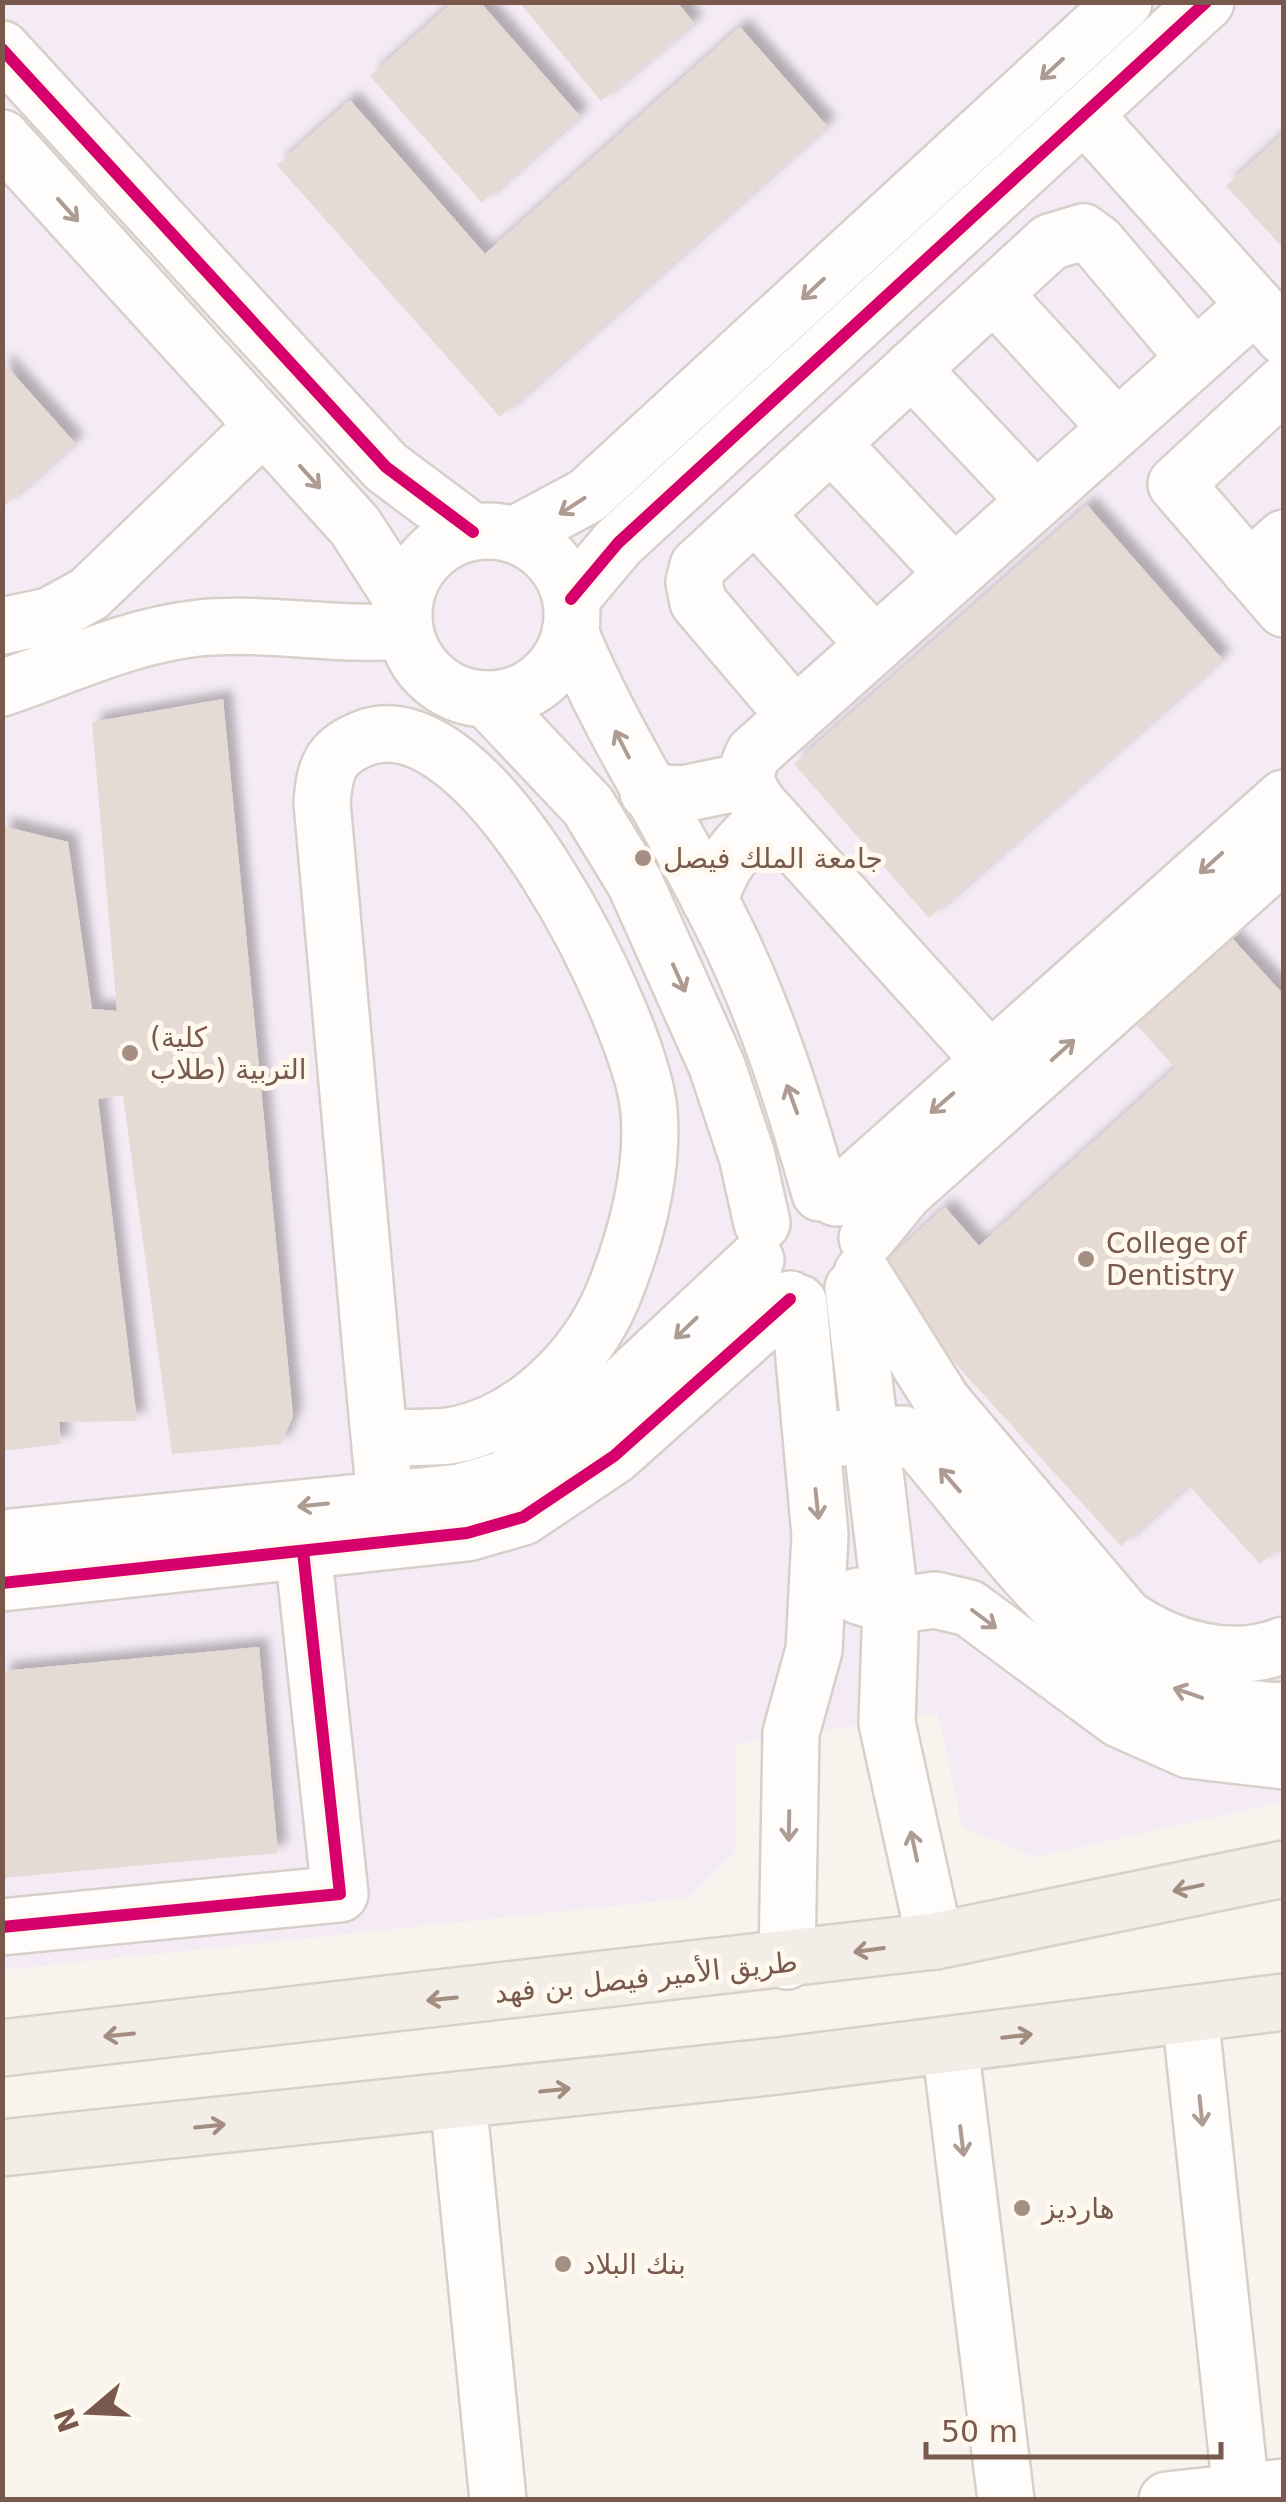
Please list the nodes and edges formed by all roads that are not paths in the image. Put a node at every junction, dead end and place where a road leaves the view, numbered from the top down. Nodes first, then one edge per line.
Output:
1 (1124, 2) edge
2 (1206, 2) edge
3 (2, 49) edge
4 (1084, 114) junction
5 (2, 138) edge
6 (994, 294) junction
7 (1269, 321) edge
8 (1195, 358) junction
9 (912, 370) junction
10 (1284, 384) edge
11 (264, 426) junction
12 (1116, 428) junction
13 (832, 444) junction
14 (1036, 501) junction
15 (755, 514) junction
16 (493, 534) junction
17 (1272, 572) edge
18 (954, 574) junction
19 (405, 616) junction
20 (570, 616) junction
21 (2, 626) edge
22 (874, 645) junction
23 (2, 688) edge
24 (487, 698) junction
25 (795, 716) junction
26 (648, 792) junction
27 (1284, 798) edge
28 (758, 799) junction
29 (1276, 876) edge
30 (710, 902) junction
31 (652, 918) junction
32 (589, 949) junction
33 (706, 1042) junction
34 (990, 1060) junction
35 (640, 1069) junction
36 (847, 1238) junction
37 (777, 1271) junction
38 (874, 1435) junction
39 (380, 1437) junction
40 (810, 1441) junction
41 (386, 1498) junction
42 (2, 1538) edge
43 (302, 1551) junction
44 (2, 1583) edge
45 (817, 1603) junction
46 (891, 1606) junction
47 (1284, 1644) edge
48 (1284, 1710) edge
49 (1284, 1761) edge
50 (1284, 1868) edge
51 (2, 1927) edge
52 (935, 1941) junction
53 (787, 1962) junction
54 (1284, 2002) edge
55 (1190, 2014) junction
56 (950, 2044) junction
57 (2, 2048) edge
58 (458, 2100) junction
59 (2, 2148) edge
60 (1262, 2489) edge
61 (498, 2500) edge
62 (1006, 2500) edge
63 (1167, 2500) edge

1 -> 16 street
2 - 4 street
3 - 16 street
4 - 7 street
4 - 20 street
5 -> 11 street
6 - 8 street
6 - 9 street
6 - 12 street
7 - 8 street
8 - 12 street
9 - 13 street
9 - 14 street
10 - 17 street
11 -> 19 street
11 - 21 street
12 - 14 street
13 - 15 street
13 - 18 street
14 - 18 street
15 - 22 street
15 - 25 street
16 - 19 street
16 - 20 street
18 - 22 street
19 - 23 street
19 - 24 street
20 - 24 street
26 -> 20 street
22 - 25 street
24 - 31 street
25 - 28 street
26 - 28 street
26 - 30 street
27 -> 34 street
28 - 30 street
28 - 34 street
36 -> 29 street
36 -> 30 street
31 - 32 street
31 -> 33 street
32 - 35 street
32 - 39 street
33 - 35 street
33 - 37 street
34 -> 36 street
35 - 39 street
36 - 37 street
36 - 37 street
36 - 38 street
36 - 47 street
37 - 40 street
37 -> 41 street
37 - 43 street
38 - 40 street
38 - 46 street
48 -> 38 street
39 - 41 street
40 -> 45 street
41 -> 42 street
43 - 44 street
43 - 51 street
45 - 46 street
45 -> 53 street
46 -> 49 street
52 -> 46 street
50 -> 52 main road, طريق الأمير فيصل بن فهد
52 -> 53 main road, طريق الأمير فيصل بن فهد
53 -> 57 main road, طريق الأمير فيصل بن فهد
54 - 55 main road
56 -> 55 main road
55 -> 60 street
58 -> 56 main road
56 -> 62 street
59 -> 58 main road
58 - 61 street
60 - 63 street

